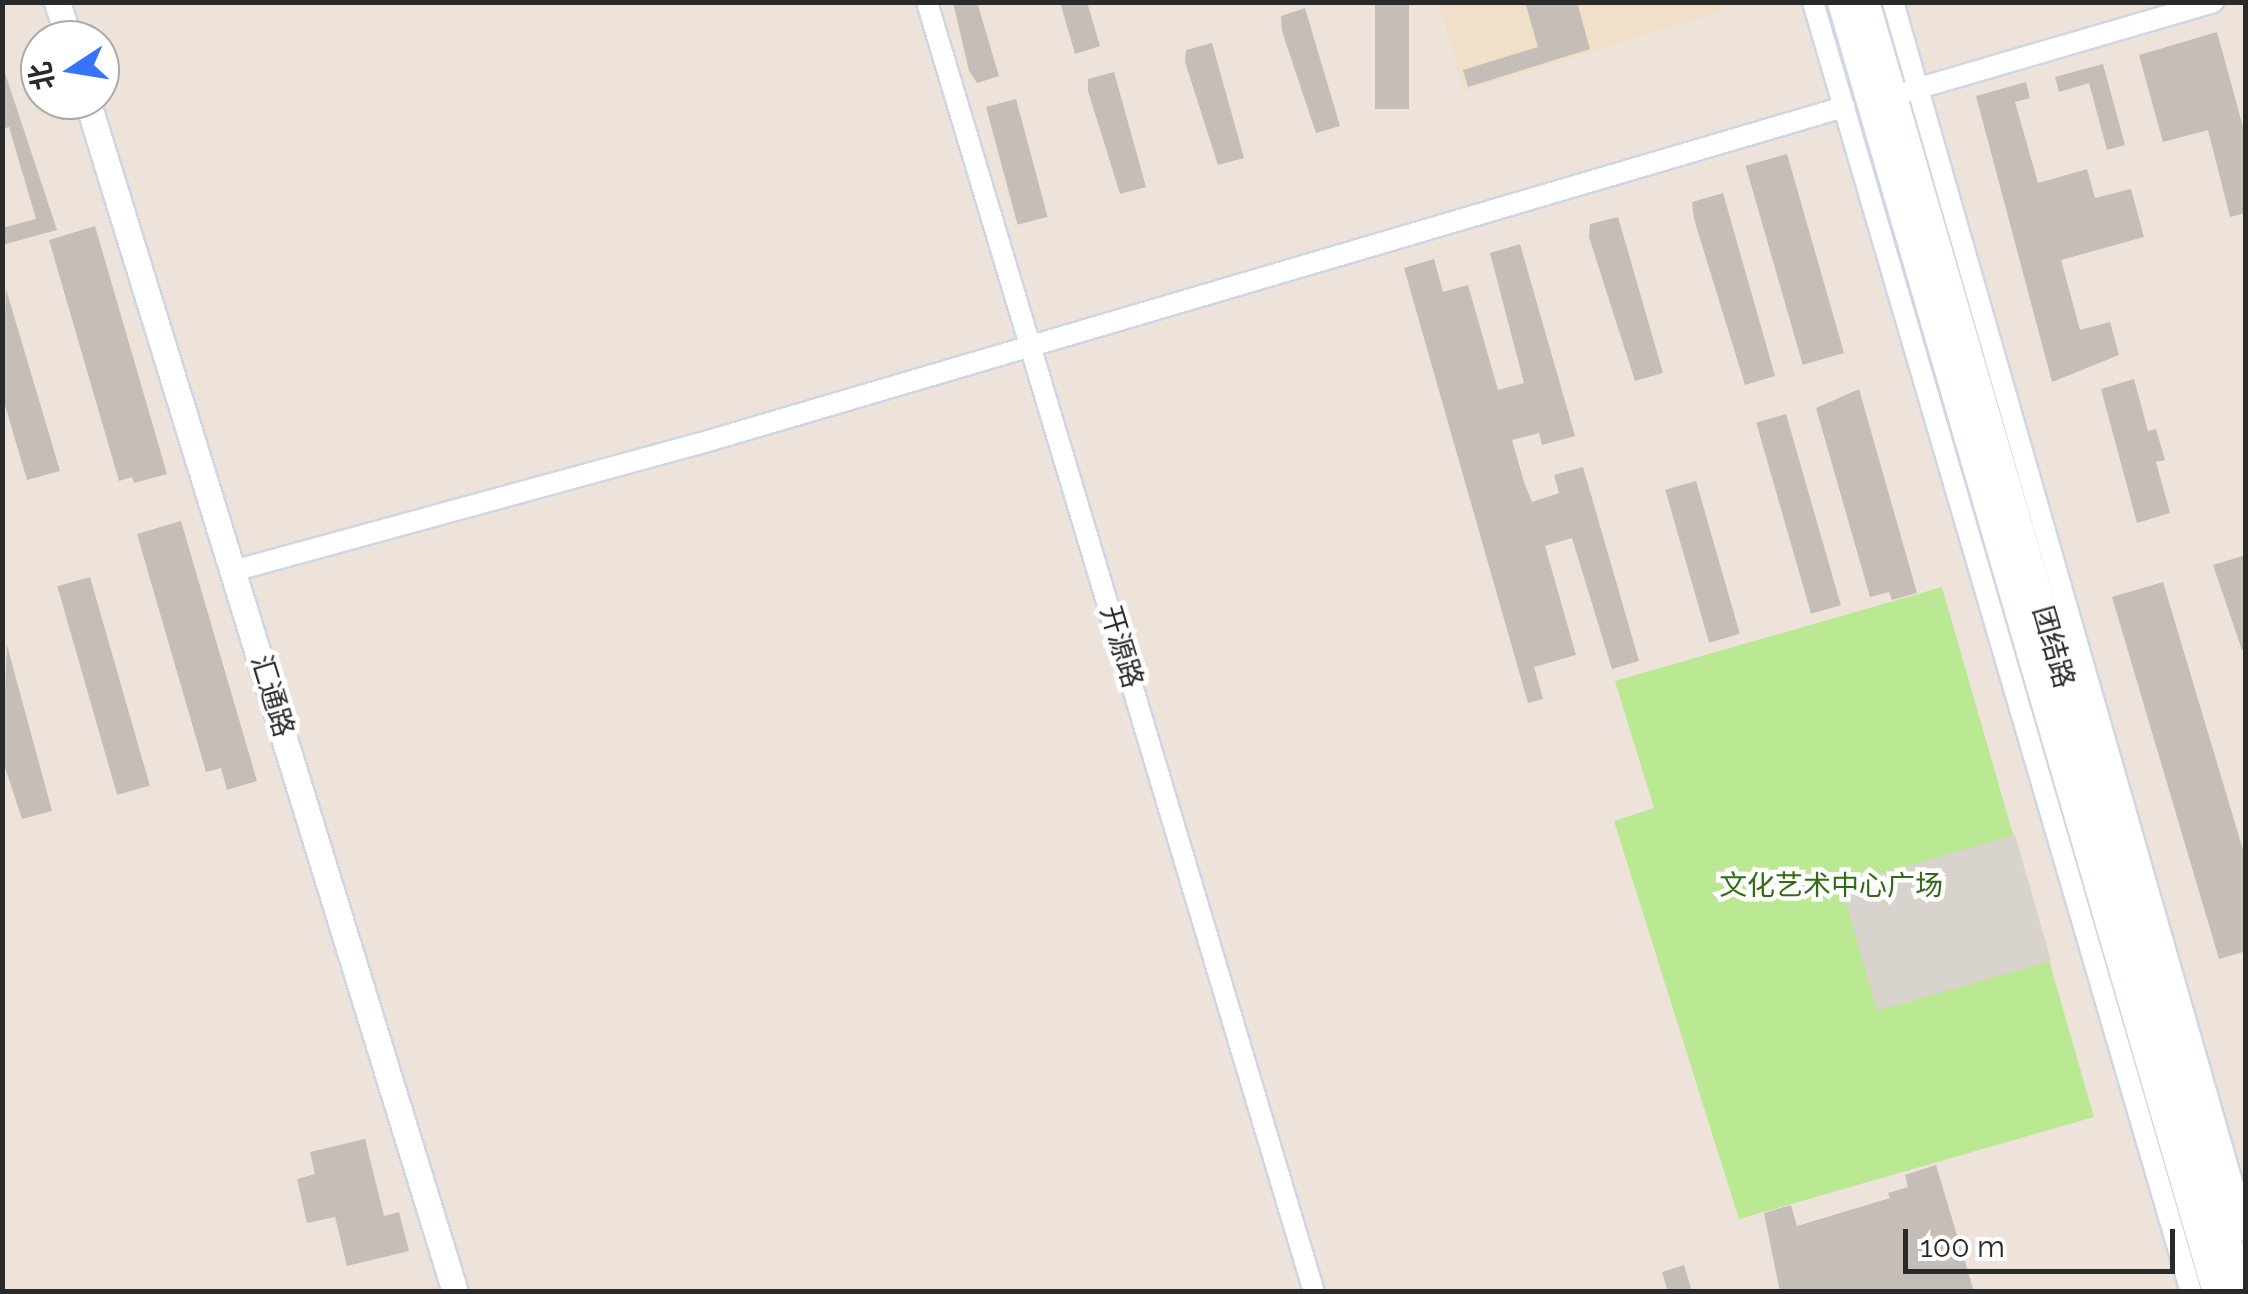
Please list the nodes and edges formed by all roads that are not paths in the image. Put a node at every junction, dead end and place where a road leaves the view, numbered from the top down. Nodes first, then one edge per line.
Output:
1 (927, 2) edge
2 (1814, 2) edge
3 (1842, 2) edge
4 (1866, 2) edge
5 (1893, 2) edge
6 (2213, 2) edge
7 (1905, 92) junction
8 (1844, 108) junction
9 (94, 120) edge
10 (1031, 348) junction
11 (233, 571) junction
12 (2246, 1232) edge
13 (455, 1292) edge
14 (1314, 1292) edge
15 (2190, 1292) edge
16 (2217, 1292) edge
17 (2242, 1292) edge

1 - 10 street, 开源路
2 - 8 street
3 - 16 main road, 团结路
4 - 7 main road, 团结路
5 - 7 street
6 - 7 street
7 - 12 street
7 - 17 main road, 团结路
8 - 10 street
8 - 15 street
9 - 11 street, 汇通路
10 - 11 street
10 - 14 street, 开源路
11 - 13 street, 汇通路

